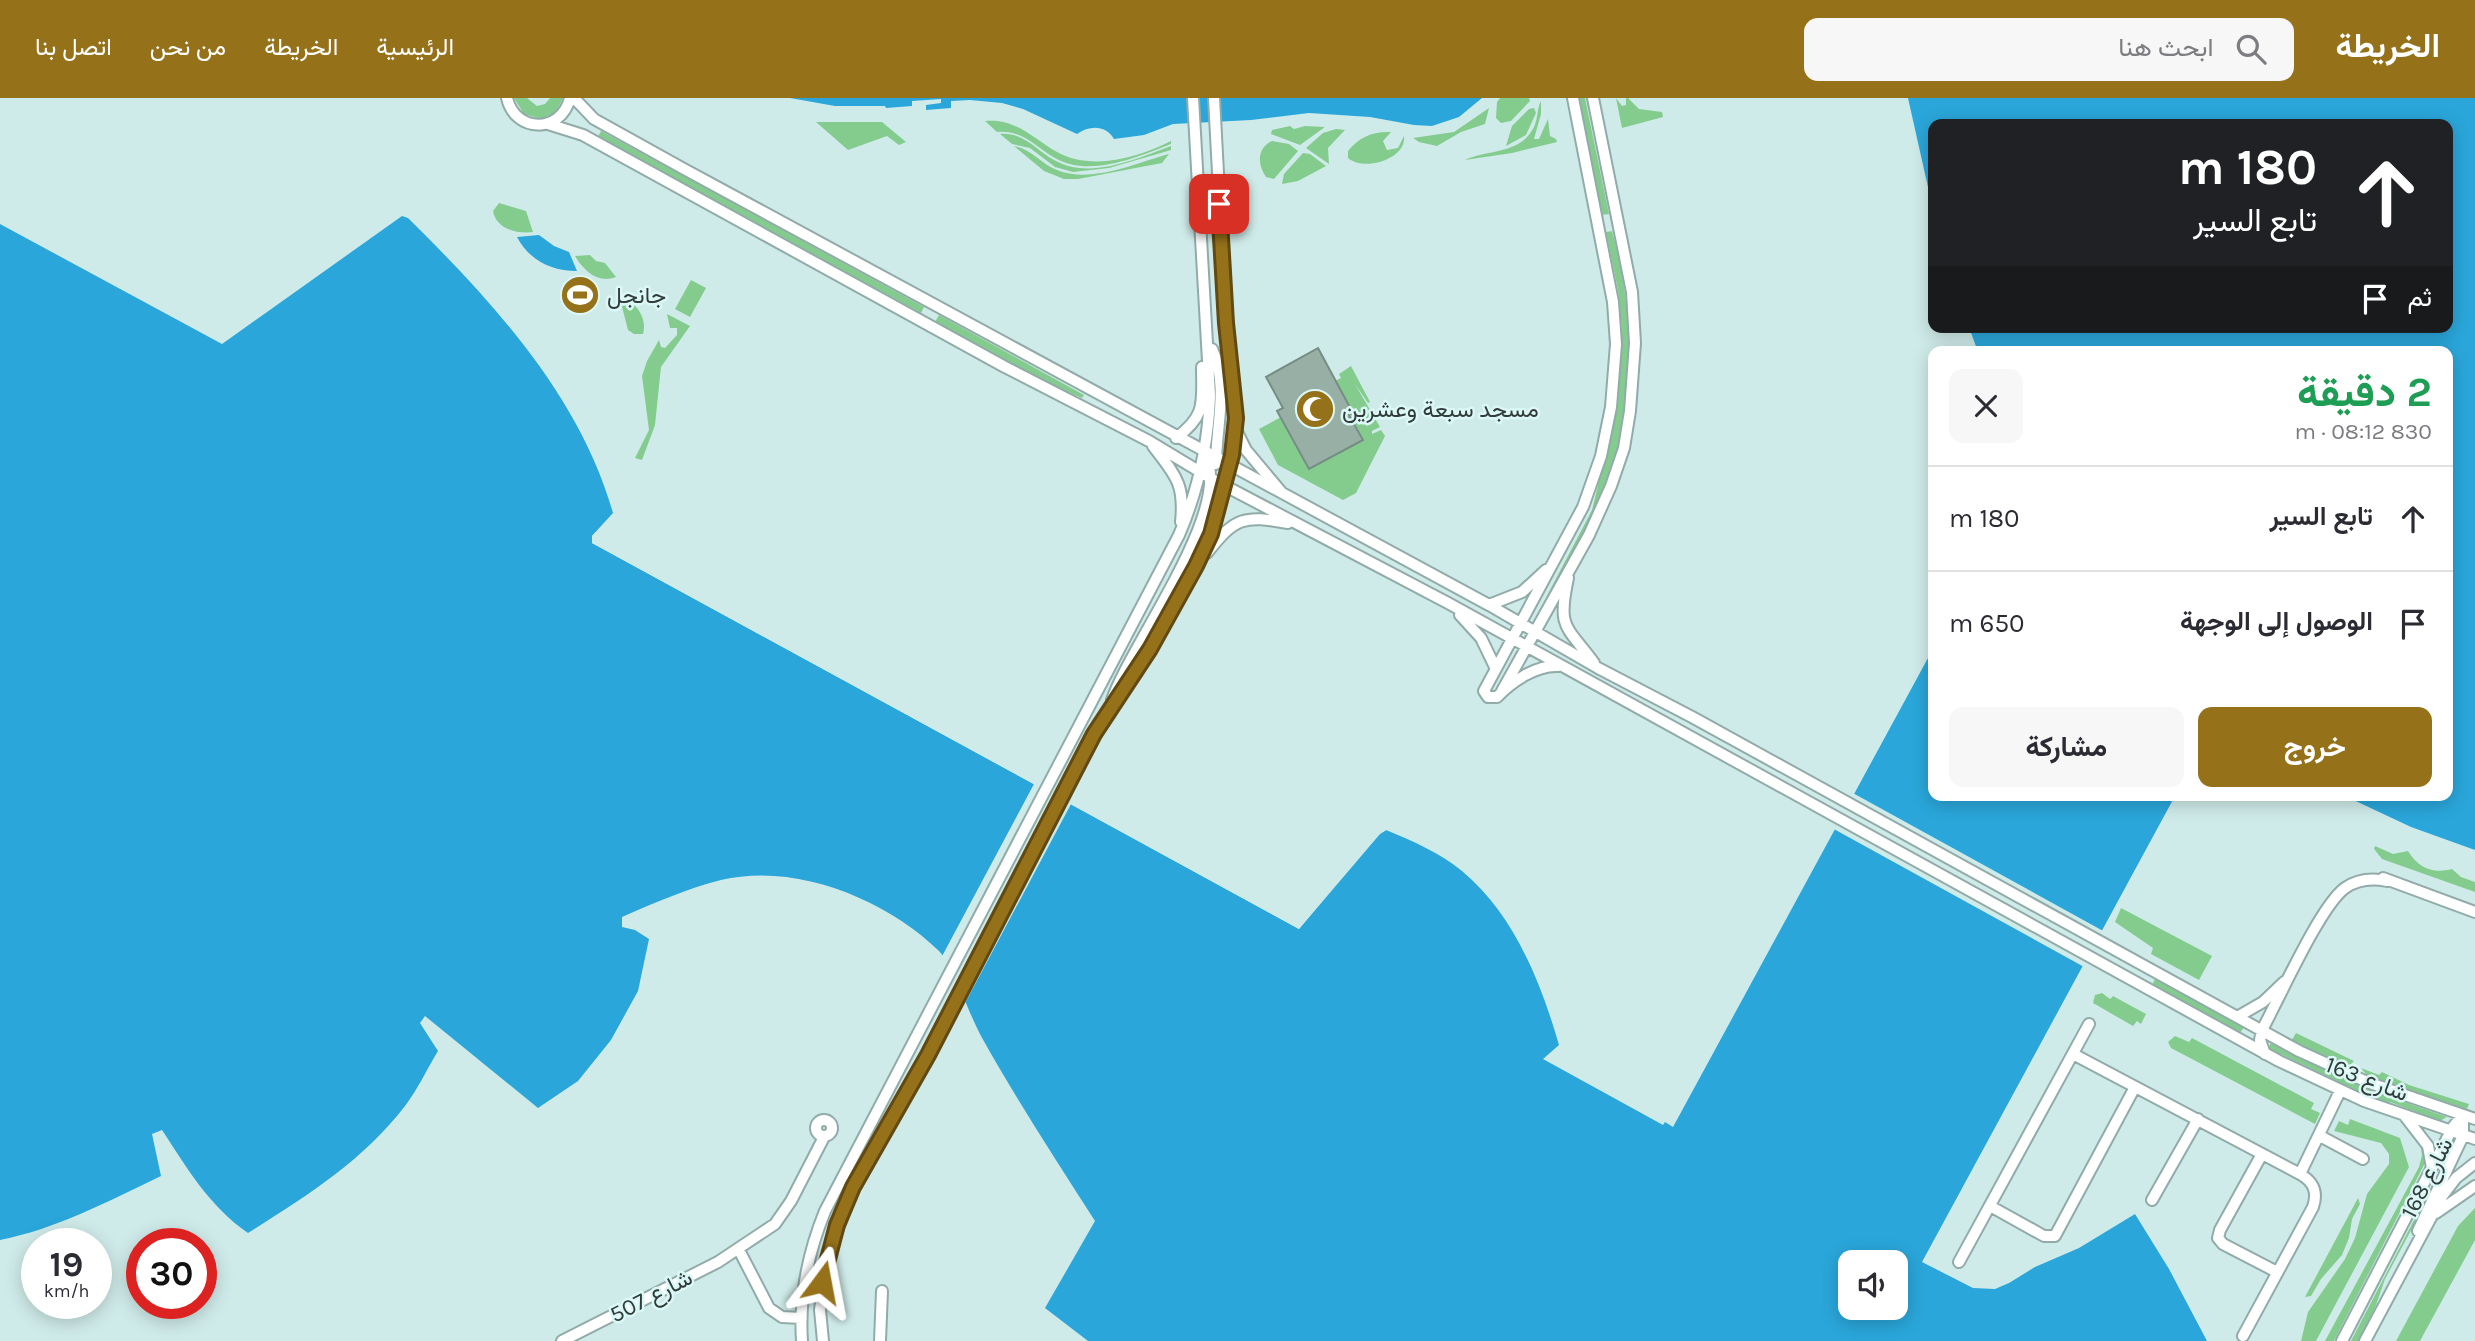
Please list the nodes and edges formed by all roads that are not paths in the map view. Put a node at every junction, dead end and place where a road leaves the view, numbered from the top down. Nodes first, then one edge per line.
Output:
1 (572, 98) edge
2 (1193, 98) edge
3 (1213, 98) edge
4 (1573, 98) edge
5 (1593, 98) edge
6 (507, 99) edge
7 (548, 124) junction
8 (1208, 344) junction
9 (1236, 429) junction
10 (1176, 438) junction
11 (1149, 441) junction
12 (1203, 452) junction
13 (1216, 459) junction
14 (1230, 467) junction
15 (1200, 472) junction
16 (1212, 479) junction
17 (1225, 485) junction
18 (1287, 498) junction
19 (1300, 525) junction
20 (1180, 535) junction
21 (1555, 561) junction
22 (1196, 566) junction
23 (1571, 566) junction
24 (1448, 603) junction
25 (1489, 605) junction
26 (1520, 623) junction
27 (1535, 632) junction
28 (1511, 638) junction
29 (1526, 647) junction
30 (1560, 666) junction
31 (1495, 667) junction
32 (1598, 668) junction
33 (1502, 692) junction
34 (1110, 710) junction
35 (2475, 912) edge
36 (2293, 972) junction
37 (2237, 1017) junction
38 (2089, 1024) dead end
39 (2263, 1030) junction
40 (2073, 1054) junction
41 (2265, 1054) junction
42 (2135, 1087) junction
43 (2340, 1091) junction
44 (2404, 1115) junction
45 (2463, 1115) junction
46 (2198, 1119) junction
47 (2475, 1119) edge
48 (2451, 1132) junction
49 (2320, 1136) junction
50 (2463, 1136) junction
51 (824, 1137) dead end
52 (2475, 1139) edge
53 (2262, 1154) junction
54 (2363, 1159) dead end
55 (2475, 1163) edge
56 (2432, 1168) junction
57 (2300, 1174) junction
58 (2475, 1186) edge
59 (2152, 1200) dead end
60 (1990, 1206) junction
61 (2431, 1217) junction
62 (739, 1250) junction
63 (2412, 1255) junction
64 (1959, 1262) dead end
65 (2277, 1272) junction
66 (882, 1291) dead end
67 (801, 1318) junction
68 (2243, 1336) dead end
69 (562, 1341) edge
70 (802, 1341) edge
71 (823, 1341) edge
72 (880, 1341) edge
73 (2342, 1341) edge
74 (2365, 1341) edge

1 - 7 street
1 - 10 street, شارع 163
2 - 8 street
3 - 9 street
4 - 21 street
5 - 23 street
6 - 7 street
7 - 11 street
8 - 10 street
8 - 12 street
8 - 13 street
9 - 14 street
9 - 18 street
10 - 12 street, شارع 163
11 - 15 street
11 - 20 street
12 - 13 street, شارع 163
12 - 15 street
12 - 16 street
13 - 14 street, شارع 163
13 - 17 street
14 - 17 street
14 - 18 street, شارع 163
15 - 16 street
15 - 20 street
16 - 17 street
16 - 34 street
17 - 19 street
17 - 22 street
18 - 25 street, شارع 163
19 - 22 street
19 - 24 street
20 - 67 street
21 - 25 street
21 - 26 street
22 - 34 street
23 - 27 street
23 - 32 street
24 - 28 street, شارع 163
24 - 31 street
25 - 26 street, شارع 163
26 - 27 street, شارع 163
26 - 28 street
27 - 29 street
27 - 32 street, شارع 163
28 - 29 street, شارع 163
28 - 31 street
29 - 30 street, شارع 163
29 - 33 street
30 - 33 street
30 - 41 street, شارع 163
31 - 33 street
32 - 37 street, شارع 163
34 - 71 street
35 - 36 street
36 - 37 street
36 - 39 street
37 - 39 street, شارع 163
38 - 40 street
39 - 41 street
39 - 45 street, شارع 163
40 - 42 street
40 - 60 street
41 - 43 street, شارع 163
42 - 46 street
42 - 60 street
43 - 44 street, شارع 163
43 - 49 street
44 - 48 street, شارع 163
44 - 56 street, شارع 163
45 - 47 street, شارع 163
45 - 48 street, شارع 168
45 - 50 street, شارع 168
46 - 53 street
46 - 59 street
48 - 50 street, شارع 163
48 - 56 street, شارع 168
49 - 54 street
49 - 57 street
50 - 52 street, شارع 163
50 - 63 street, شارع 168
51 - 62 street, شارع 507
53 - 57 street
53 - 65 street
55 - 61 street, شارع 168
56 - 73 street, شارع 168
57 - 65 street
58 - 61 street
60 - 64 street
61 - 63 street, شارع 168
62 - 67 street
62 - 69 street, شارع 507
63 - 74 street, شارع 168
65 - 68 street
66 - 72 street
67 - 70 street

